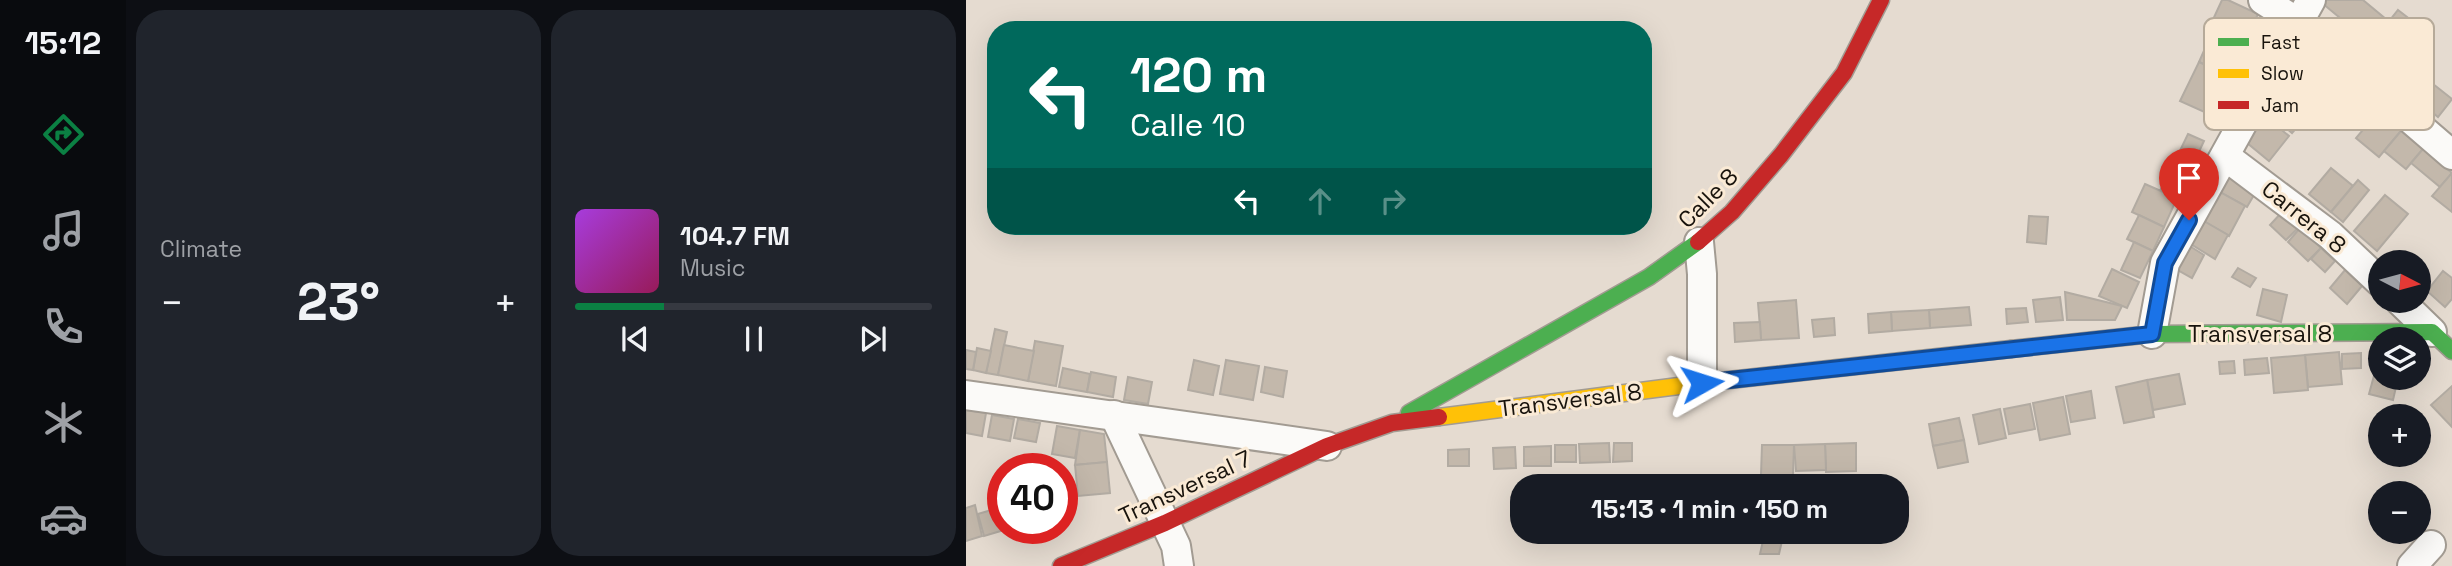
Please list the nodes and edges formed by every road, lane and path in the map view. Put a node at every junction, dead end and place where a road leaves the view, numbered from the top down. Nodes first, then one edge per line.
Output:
1 (1881, 0) edge
2 (2263, 0) edge
3 (2305, 11) edge
4 (2239, 130) edge
5 (2426, 130) edge
6 (2452, 155) edge
7 (2225, 156) junction
8 (1699, 242) junction
9 (2368, 271) edge
10 (2412, 313) edge
11 (2152, 334) junction
12 (2442, 342) edge
13 (1702, 383) junction
14 (966, 395) edge
15 (1114, 415) junction
16 (1392, 423) junction
17 (1327, 446) junction
18 (1165, 523) junction
19 (2431, 545) dead end
20 (1061, 566) edge
21 (1179, 566) edge
22 (2412, 566) edge

1 - 8 street, Calle 8
2 - 3 street
4 - 7 street
5 - 6 street
7 - 9 street, Carrera 8
7 - 11 street
8 - 13 street
8 - 16 street, Calle 8
10 - 12 street
11 - 12 street, Transversal 8
11 - 13 street, Transversal 8
13 - 16 street, Transversal 8
14 - 15 street, Transversal 8
15 - 17 street, Transversal 8
15 - 18 street
16 - 17 street, Transversal 8
17 - 18 street, Transversal 7
18 - 20 street, Transversal 7
18 - 21 street
19 - 22 street

